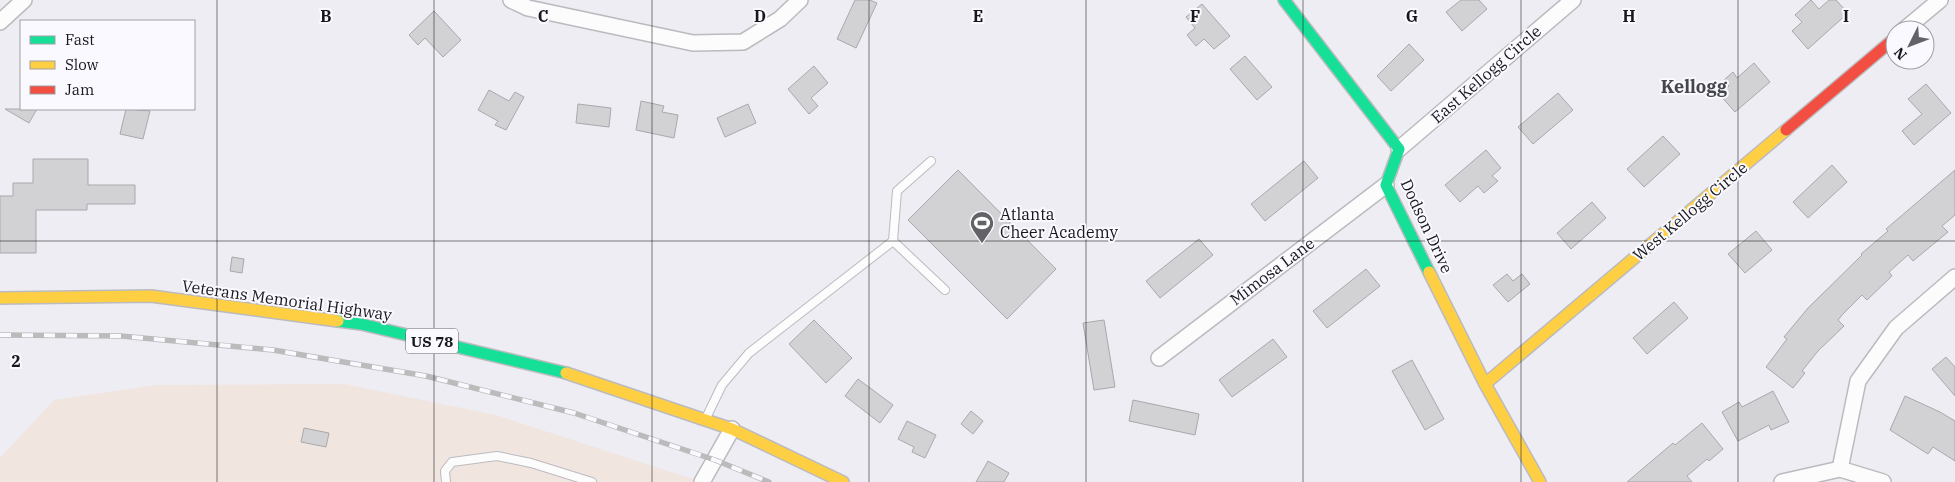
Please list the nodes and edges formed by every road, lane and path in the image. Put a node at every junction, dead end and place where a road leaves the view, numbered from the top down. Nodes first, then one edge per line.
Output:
1 (24, 0) edge
2 (511, 0) edge
3 (800, 0) edge
4 (1284, 0) edge
5 (1573, 0) edge
6 (1940, 0) edge
7 (1916, 20) edge
8 (0, 22) edge
9 (1885, 46) edge
10 (1400, 148) junction
11 (932, 160) dead end
12 (1386, 184) junction
13 (893, 241) junction
14 (1955, 277) edge
15 (945, 290) dead end
16 (0, 298) edge
17 (1159, 358) dead end
18 (1485, 384) junction
19 (705, 420) junction
20 (732, 429) junction
21 (1840, 468) junction
22 (446, 482) edge
23 (592, 482) edge
24 (702, 482) edge
25 (843, 482) edge
26 (1540, 482) edge
27 (1782, 482) edge
28 (1883, 482) edge

1 - 8 street
2 - 3 street
4 - 10 street
5 - 10 street, East Kellogg Circle
6 - 7 street
9 - 18 street, West Kellogg Circle
10 - 12 street, Dodson Drive
11 - 13 lane
12 - 17 street, Mimosa Lane
12 - 18 street, Dodson Drive
13 - 15 lane
13 - 19 lane
14 - 21 street
16 - 19 street, Veterans Memorial Highway / US 78
18 - 26 street, Dodson Drive
19 - 20 street, Veterans Memorial Highway / US 78
20 - 24 street
20 - 25 street, Veterans Memorial Highway / US 78
21 - 27 street
21 - 28 street
22 - 23 lane

